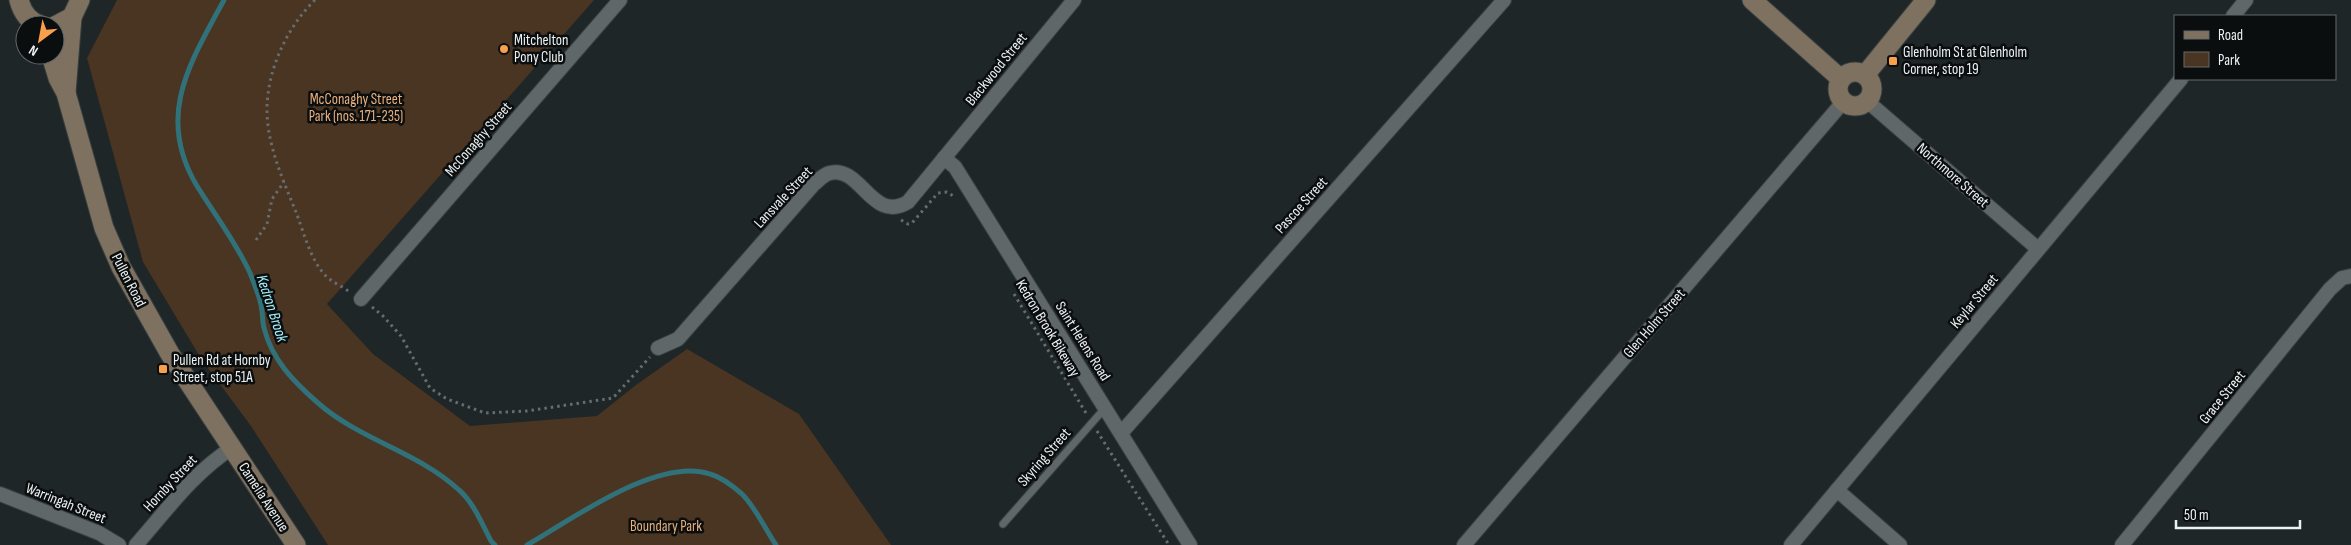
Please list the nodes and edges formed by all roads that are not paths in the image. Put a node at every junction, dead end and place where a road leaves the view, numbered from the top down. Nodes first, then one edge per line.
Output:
1 (19, 0) edge
2 (620, 0) edge
3 (1074, 0) edge
4 (1504, 0) edge
5 (1752, 0) edge
6 (1926, 0) edge
7 (2246, 0) edge
8 (78, 6) edge
9 (26, 15) edge
10 (2234, 15) edge
11 (65, 17) edge
12 (54, 65) edge
13 (1865, 75) junction
14 (1841, 79) junction
15 (2180, 80) edge
16 (66, 93) junction
17 (1844, 101) junction
18 (1867, 101) junction
19 (944, 158) junction
20 (2038, 249) junction
21 (2351, 276) edge
22 (361, 299) dead end
23 (658, 348) dead end
24 (1106, 408) junction
25 (1122, 432) junction
26 (232, 448) junction
27 (1837, 490) junction
28 (0, 494) edge
29 (1003, 524) dead end
30 (119, 545) edge
31 (136, 545) edge
32 (296, 545) edge
33 (1190, 545) edge
34 (1464, 545) edge
35 (1792, 545) edge
36 (1900, 545) edge
37 (2122, 545) edge

1 - 9 street
2 - 22 street, McConaghy Street
3 - 19 street, Blackwood Street
4 - 25 street, Pascoe Street
5 - 14 street
6 - 13 street
7 - 10 street
8 - 11 street
8 - 16 street, Pullen Road
12 - 16 street, Pullen Road
13 - 14 street
13 - 18 street
14 - 17 street
15 - 20 street, Keylar Street
16 - 26 street, Pullen Road
17 - 18 street
17 - 34 street, Glen Holm Street
18 - 20 street, Northmore Street
19 - 23 street, Lansvale Street
19 - 24 street, Saint Helens Road
20 - 27 street, Keylar Street
21 - 37 street, Grace Street
24 - 25 street, Saint Helens Road
24 - 29 lane, Skyring Street
25 - 33 street, Saint Helens Road
26 - 31 street, Hornby Street
26 - 32 street, Camelia Avenue
27 - 35 street, Keylar Street
27 - 36 street
28 - 30 street, Warringah Street

